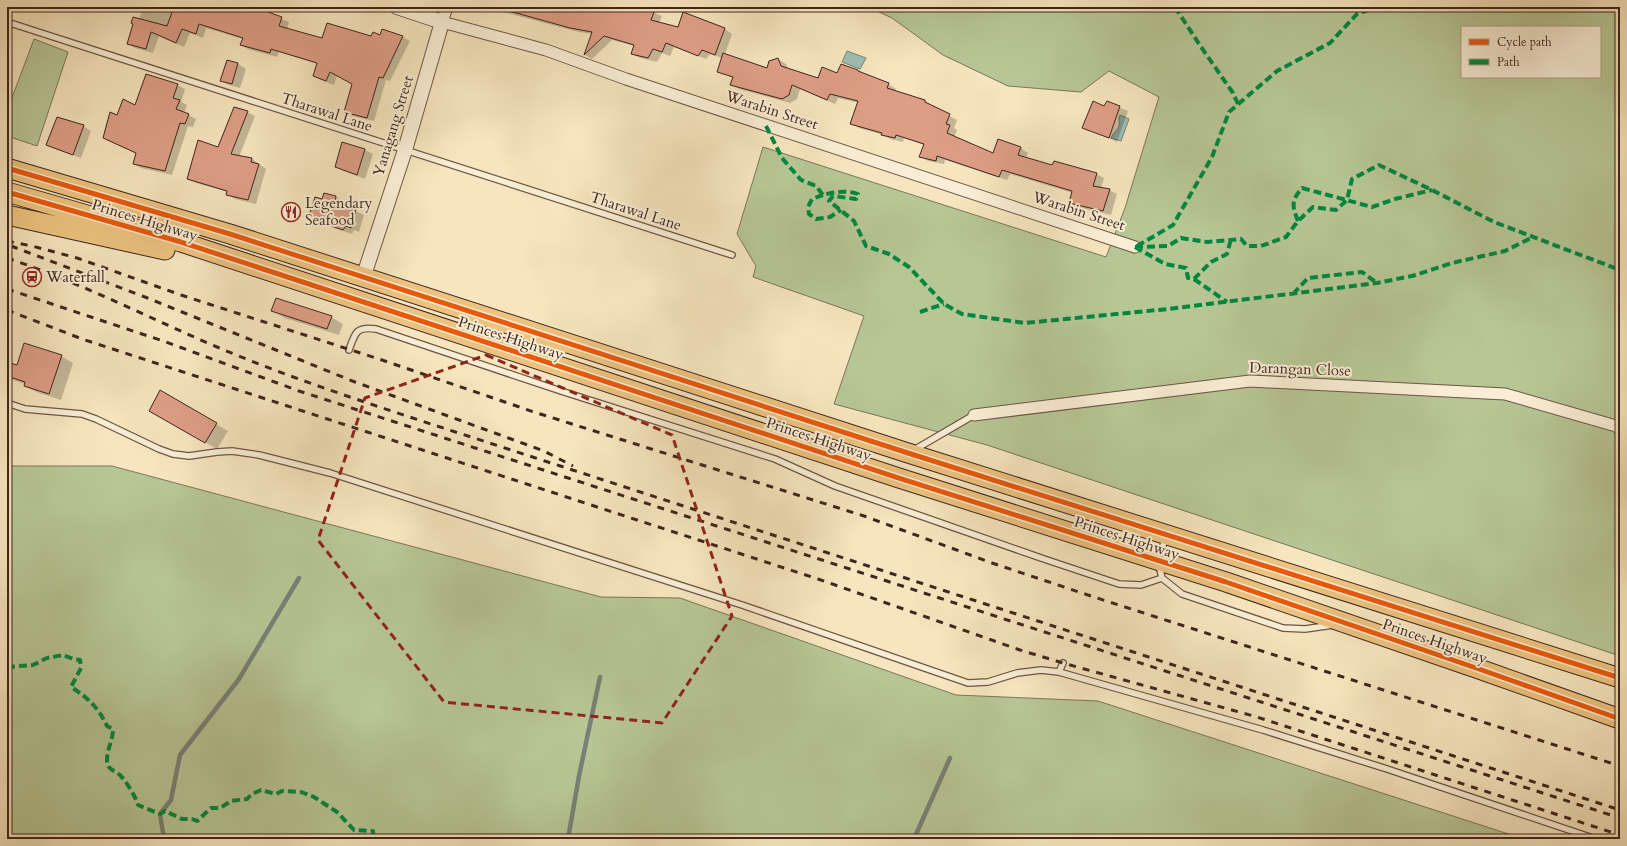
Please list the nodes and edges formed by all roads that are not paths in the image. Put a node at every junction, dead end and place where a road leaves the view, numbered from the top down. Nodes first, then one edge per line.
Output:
1 (397, 7) edge
2 (447, 7) edge
3 (7, 22) edge
4 (442, 22) junction
5 (405, 150) junction
6 (7, 168) edge
7 (7, 192) edge
8 (7, 215) edge
9 (1135, 247) dead end
10 (732, 255) dead end
11 (284, 276) junction
12 (363, 278) junction
13 (349, 350) dead end
14 (7, 403) edge
15 (974, 415) joint
16 (1620, 429) edge
17 (908, 453) junction
18 (1167, 534) junction
19 (1160, 569) junction
20 (1348, 623) junction
21 (1063, 663) dead end
22 (1059, 672) junction
23 (1620, 678) edge
24 (1620, 719) edge
25 (1596, 839) edge

1 - 4 street, Warabin Street
2 - 4 street, Yanagang Street
3 - 5 lane, Tharawal Lane
4 - 5 street, Yanagang Street
4 - 9 street, Warabin Street
5 - 10 lane, Tharawal Lane
5 - 12 street, Yanagang Street
6 - 12 highway, Princes Highway
7 - 11 highway, Princes Highway
8 - 11 highway
11 - 19 highway, Princes Highway
12 - 17 highway, Princes Highway
13 - 19 lane
14 - 22 lane
15 - 16 street, Darangan Close
15 - 17 lane
17 - 18 highway, Princes Highway
18 - 19 lane
18 - 23 highway, Princes Highway
19 - 20 highway, Princes Highway
19 - 20 lane
20 - 24 highway, Princes Highway
21 - 22 lane
22 - 25 lane

